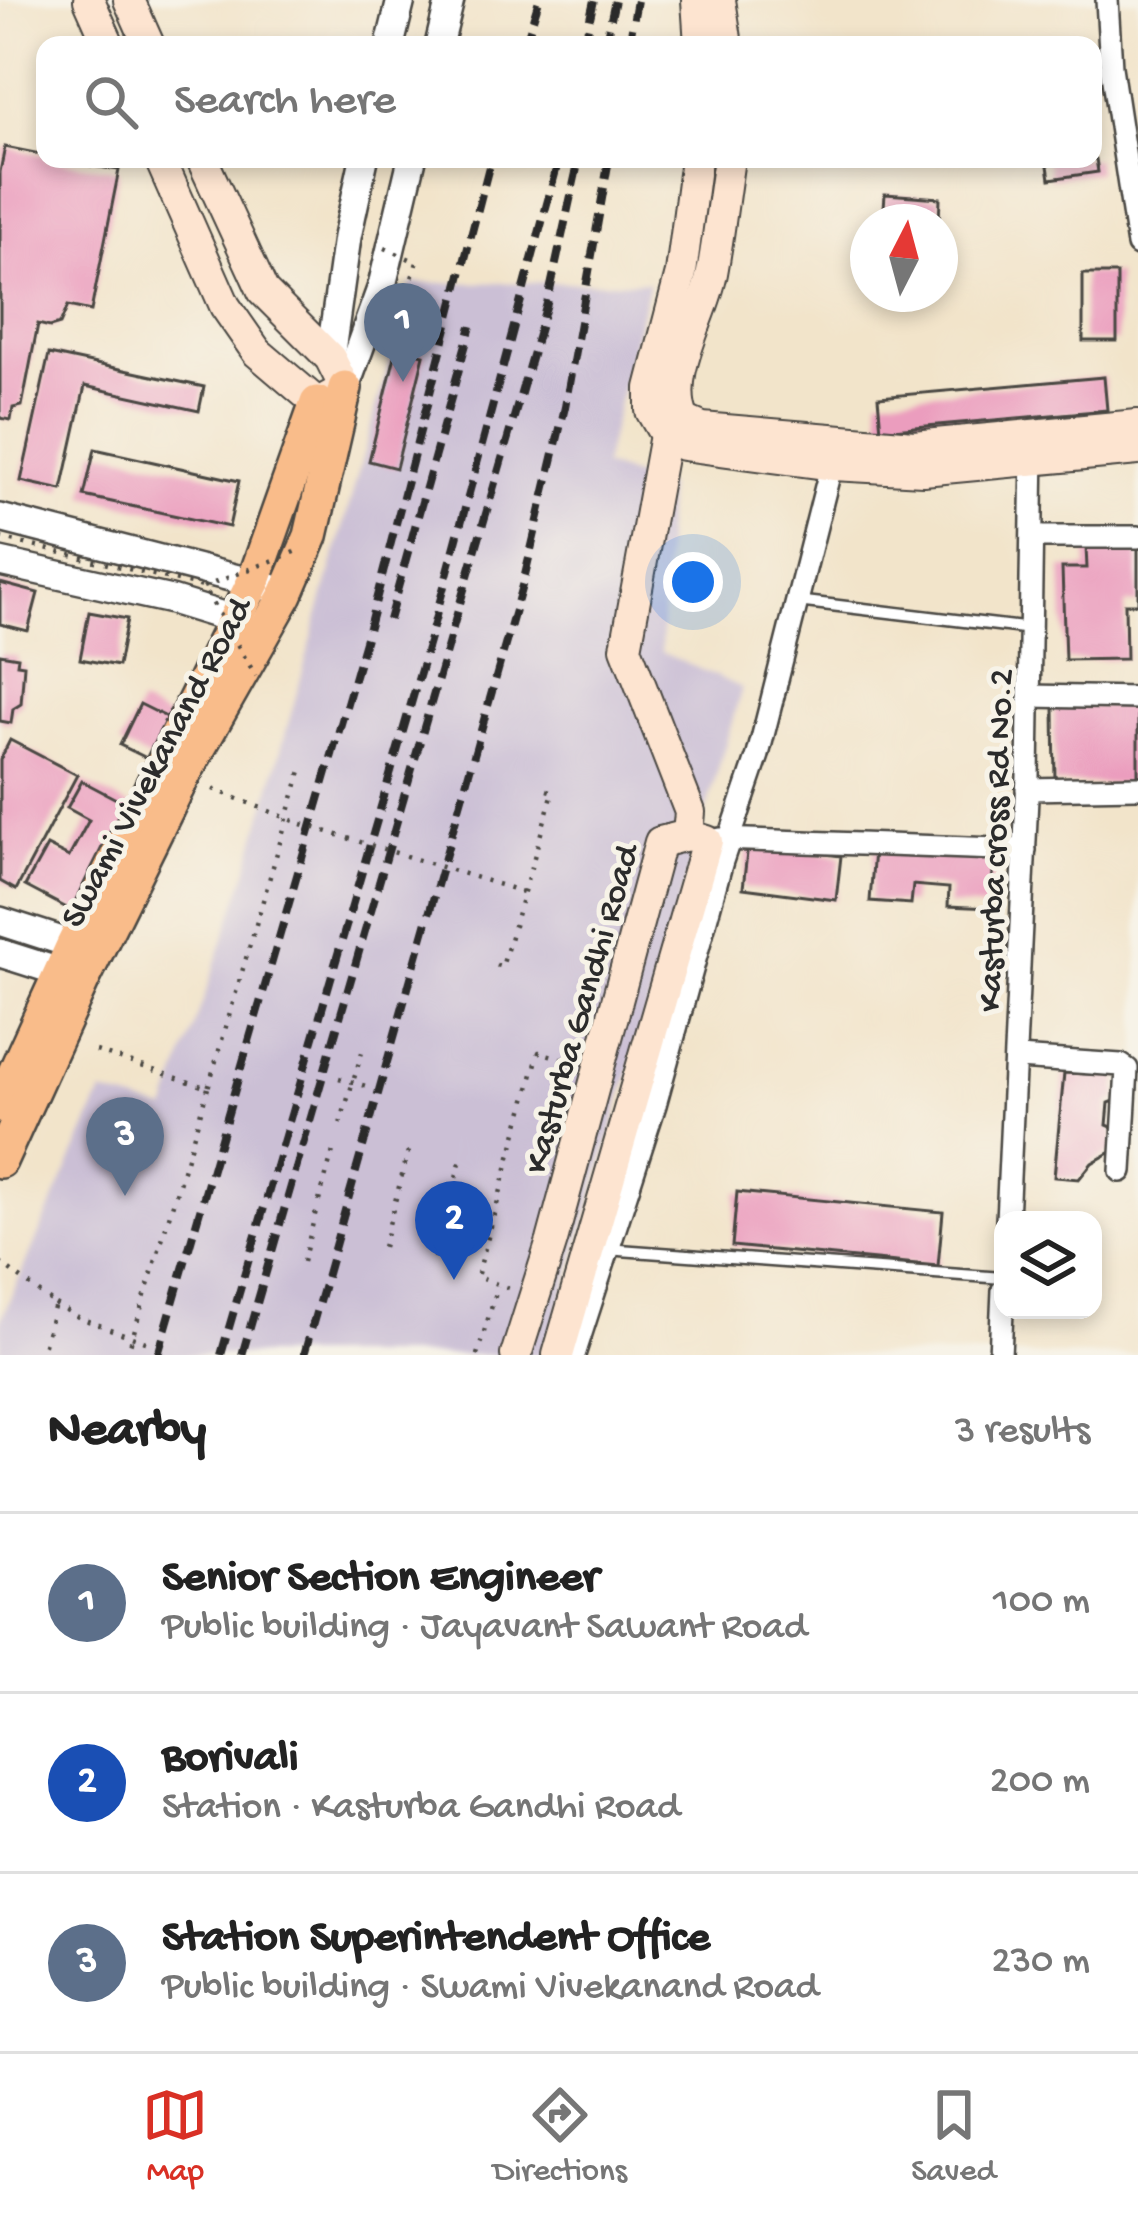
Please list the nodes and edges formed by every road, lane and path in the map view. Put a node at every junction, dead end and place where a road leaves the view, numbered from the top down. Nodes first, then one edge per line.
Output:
1 (89, 0) edge
2 (129, 0) edge
3 (401, 0) edge
4 (450, 0) edge
5 (698, 0) edge
6 (720, 0) edge
7 (1107, 0) edge
8 (105, 36) edge
9 (145, 36) edge
10 (392, 36) edge
11 (441, 36) edge
12 (700, 36) edge
13 (726, 36) edge
14 (164, 168) edge
15 (206, 168) edge
16 (362, 168) edge
17 (696, 168) edge
18 (726, 168) edge
19 (409, 171) edge
20 (1138, 245) edge
21 (385, 248) dead end
22 (696, 275) junction
23 (412, 278) dead end
24 (263, 291) junction
25 (225, 306) junction
26 (330, 383) junction
27 (1138, 425) edge
28 (675, 428) junction
29 (1033, 448) junction
30 (1138, 450) edge
31 (835, 453) junction
32 (0, 518) edge
33 (1033, 537) junction
34 (1138, 537) edge
35 (0, 538) edge
36 (298, 551) dead end
37 (0, 562) edge
38 (203, 587) junction
39 (270, 587) junction
40 (797, 601) junction
41 (248, 624) junction
42 (1031, 628) junction
43 (256, 676) dead end
44 (1030, 696) junction
45 (1138, 698) edge
46 (303, 764) dead end
47 (1138, 787) edge
48 (213, 789) dead end
49 (1028, 789) junction
50 (547, 790) dead end
51 (285, 818) junction
52 (708, 838) junction
53 (1025, 850) junction
54 (524, 892) junction
55 (0, 921) edge
56 (0, 953) edge
57 (78, 962) junction
58 (496, 965) dead end
59 (364, 1046) dead end
60 (96, 1051) dead end
61 (1018, 1058) junction
62 (600, 1069) junction
63 (339, 1078) dead end
64 (366, 1086) dead end
65 (208, 1088) junction
66 (0, 1105) edge
67 (340, 1124) dead end
68 (410, 1145) dead end
69 (333, 1151) dead end
70 (460, 1159) dead end
71 (0, 1161) edge
72 (1121, 1171) dead end
73 (320, 1201) dead end
74 (316, 1211) dead end
75 (1008, 1211) edge
76 (382, 1247) dead end
77 (606, 1249) junction
78 (434, 1258) dead end
79 (303, 1262) dead end
80 (0, 1263) edge
81 (994, 1277) edge
82 (498, 1285) junction
83 (534, 1298) junction
84 (56, 1304) junction
85 (1002, 1319) edge
86 (151, 1344) dead end
87 (41, 1355) edge
88 (127, 1355) edge
89 (477, 1355) edge
90 (516, 1355) edge
91 (558, 1355) edge
92 (574, 1355) edge
93 (1000, 1355) edge

1 - 8 main road
2 - 9 main road
3 - 10 street
4 - 11 street
5 - 12 main road
6 - 13 main road
7 - 20 street
14 - 25 main road
15 - 24 main road
16 - 26 street
17 - 22 main road, Kasturba Gandhi Road
18 - 22 main road, Kasturba Gandhi Road
19 - 26 street
21 - 23 path, bridge
22 - 28 main road, Kasturba Gandhi Road
24 - 25 main road
24 - 26 main road
25 - 26 main road
26 - 39 main road, Swami Vivekanand Road
27 - 29 main road
28 - 31 main road
28 - 52 main road, Kasturba Gandhi Road
29 - 30 main road
29 - 31 main road
29 - 33 street, Kasturba cross Rd No.2
31 - 40 street
32 - 39 street
33 - 34 street
33 - 42 street, Kasturba cross Rd No.2
35 - 38 path, bridge
36 - 38 path, bridge
37 - 41 street
38 - 43 path, bridge
39 - 41 main road, Swami Vivekanand Road
40 - 42 lane
40 - 52 street
41 - 57 main road, Swami Vivekanand Road
42 - 44 street, Kasturba cross Rd No.2
44 - 45 street
44 - 49 street, Kasturba cross Rd No.2
46 - 51 path
47 - 49 street
48 - 51 path
49 - 53 street, Kasturba cross Rd No.2
50 - 54 path
51 - 54 path, bridge
51 - 65 path
52 - 53 street
52 - 62 main road, Kasturba Gandhi Road
52 - 77 street
52 - 91 main road, Kasturba Gandhi Road
53 - 61 street, Kasturba cross Rd No.2
54 - 58 path
55 - 57 street
56 - 57 street
57 - 66 main road, Swami Vivekanand Road
57 - 71 main road, Swami Vivekanand Road
59 - 67 path
60 - 65 path
61 - 72 street
61 - 75 street, Kasturba cross Rd No.2
62 - 82 path
62 - 83 main road, Kasturba Gandhi Road
63 - 64 path
65 - 88 path, bridge
68 - 76 path
69 - 73 path
70 - 78 path
74 - 79 path
77 - 81 lane
77 - 92 street
80 - 84 path
82 - 83 path
82 - 89 path
83 - 90 main road, Kasturba Gandhi Road
84 - 86 path
84 - 87 path
85 - 93 street

